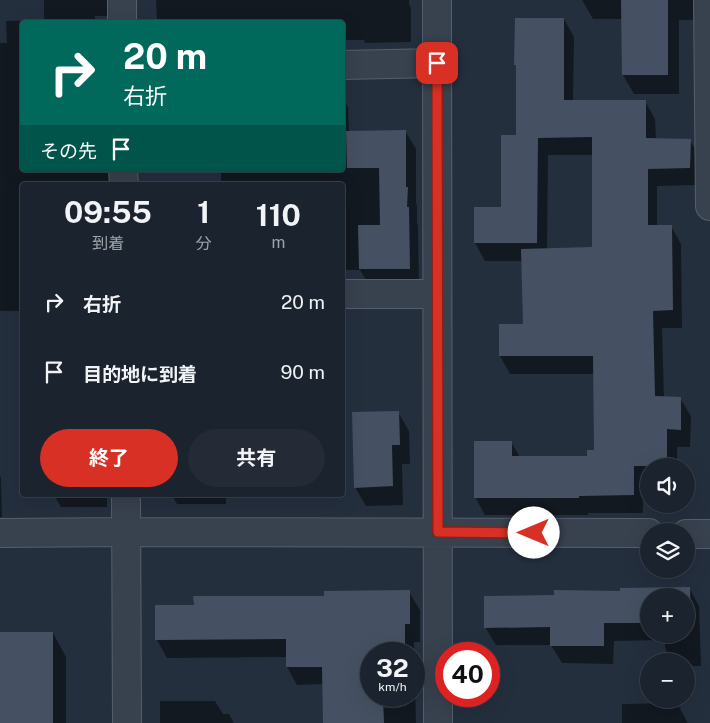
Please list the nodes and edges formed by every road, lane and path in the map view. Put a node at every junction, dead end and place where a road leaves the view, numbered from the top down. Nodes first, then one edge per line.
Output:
1 (122, 0) edge
2 (437, 0) edge
3 (708, 0) edge
4 (122, 20) edge
5 (437, 63) junction
6 (345, 65) edge
7 (710, 206) edge
8 (345, 294) edge
9 (437, 294) junction
10 (126, 497) edge
11 (126, 532) junction
12 (438, 532) junction
13 (0, 533) edge
14 (640, 533) edge
15 (695, 534) edge
16 (710, 534) edge
17 (127, 723) edge
18 (438, 723) edge

1 - 4 street
2 - 5 street
3 - 7 street
5 - 6 street
5 - 9 street
8 - 9 street
9 - 12 street
10 - 11 street
11 - 12 street
11 - 13 street
11 - 17 street
12 - 14 street
12 - 18 street
15 - 16 street

